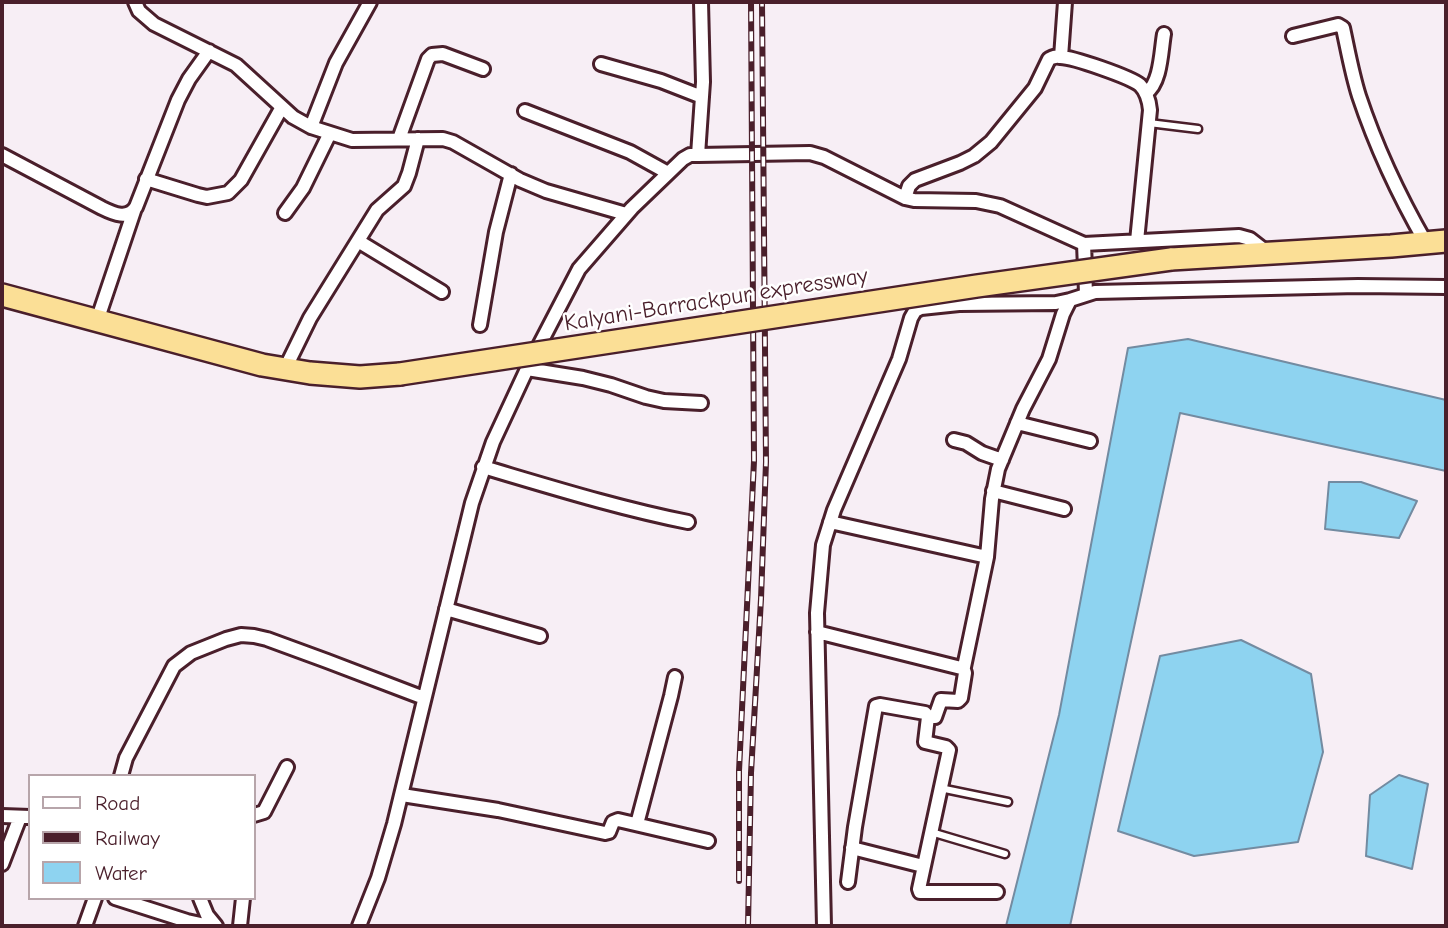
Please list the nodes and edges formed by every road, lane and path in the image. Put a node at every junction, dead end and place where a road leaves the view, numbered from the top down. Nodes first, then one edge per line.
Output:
1 (135, 2) edge
2 (370, 2) edge
3 (701, 2) edge
4 (1065, 2) edge
5 (1164, 34) dead end
6 (1293, 36) dead end
7 (209, 51) junction
8 (1062, 57) junction
9 (601, 64) dead end
10 (483, 69) dead end
11 (1146, 93) junction
12 (702, 97) junction
13 (282, 107) junction
14 (525, 111) dead end
15 (1149, 123) junction
16 (312, 127) junction
17 (1198, 129) dead end
18 (330, 133) junction
19 (399, 139) junction
20 (418, 139) junction
21 (2, 155) edge
22 (698, 155) junction
23 (668, 173) junction
24 (511, 174) junction
25 (146, 178) junction
26 (905, 198) junction
27 (136, 207) junction
28 (285, 213) dead end
29 (626, 214) junction
30 (358, 241) junction
31 (1137, 241) junction
32 (1436, 242) edge
33 (1084, 244) junction
34 (1269, 253) junction
35 (1446, 287) edge
36 (442, 292) dead end
37 (1086, 293) junction
38 (2, 295) edge
39 (1070, 300) junction
40 (97, 321) junction
41 (480, 325) dead end
42 (285, 369) junction
43 (527, 369) junction
44 (701, 403) dead end
45 (1017, 423) junction
46 (954, 440) dead end
47 (1090, 441) dead end
48 (1002, 460) junction
49 (483, 467) junction
50 (993, 491) junction
51 (1064, 509) dead end
52 (688, 522) dead end
53 (830, 522) junction
54 (987, 557) junction
55 (446, 608) junction
56 (817, 632) junction
57 (540, 636) dead end
58 (963, 667) junction
59 (675, 677) dead end
60 (424, 698) junction
61 (929, 717) junction
62 (287, 767) dead end
63 (121, 774) edge
64 (940, 788) junction
65 (402, 795) junction
66 (1008, 802) dead end
67 (256, 814) edge
68 (2, 816) edge
69 (25, 817) edge
70 (637, 824) junction
71 (931, 832) junction
72 (708, 841) dead end
73 (852, 848) junction
74 (1005, 854) dead end
75 (2, 864) edge
76 (923, 866) junction
77 (848, 882) dead end
78 (997, 892) dead end
79 (94, 900) edge
80 (121, 900) edge
81 (201, 900) edge
82 (243, 900) edge
83 (85, 926) edge
84 (210, 926) edge
85 (216, 926) edge
86 (240, 926) edge
87 (359, 926) edge
88 (824, 926) edge

1 - 7 street
2 - 16 street
3 - 12 street
4 - 8 street
5 - 11 street
6 - 32 street
7 - 13 street
7 - 25 street
8 - 11 street
8 - 26 street
9 - 12 street
10 - 19 street
11 - 15 street
12 - 22 street
13 - 16 street
13 - 25 street
14 - 23 street
15 - 17 lane
15 - 31 street
16 - 18 street
18 - 19 street
18 - 28 street
19 - 20 street
20 - 24 street
20 - 30 street
21 - 27 street
22 - 23 street
22 - 26 street
23 - 29 street
24 - 29 street
24 - 41 street
25 - 27 street
26 - 33 street
27 - 40 street
29 - 43 street
30 - 36 street
30 - 42 street
31 - 33 street
31 - 34 street
32 - 34 highway, Kalyani-Barrackpur expressway
33 - 37 street
34 - 42 highway, Kalyani-Barrackpur expressway, bridge
35 - 37 street
37 - 39 street
38 - 40 highway, Kalyani-Barrackpur expressway
39 - 45 street
39 - 53 street
40 - 42 highway, Kalyani-Barrackpur expressway
43 - 44 street
43 - 49 street
45 - 47 street
45 - 48 street
46 - 48 street
48 - 50 street
49 - 52 street
49 - 55 street
50 - 51 street
50 - 54 street
53 - 54 street
53 - 56 street
54 - 58 street
55 - 57 street
55 - 60 street
56 - 58 street
56 - 88 street
58 - 61 street
59 - 70 street
60 - 63 street
60 - 65 street
61 - 64 street
61 - 73 street
62 - 67 street
64 - 66 lane
64 - 71 street
65 - 70 street
65 - 87 street
68 - 69 street
69 - 75 street
70 - 72 street
71 - 74 lane
71 - 76 street
73 - 76 street
73 - 77 street
76 - 78 street
79 - 83 street
80 - 84 street
81 - 85 street
82 - 86 street

